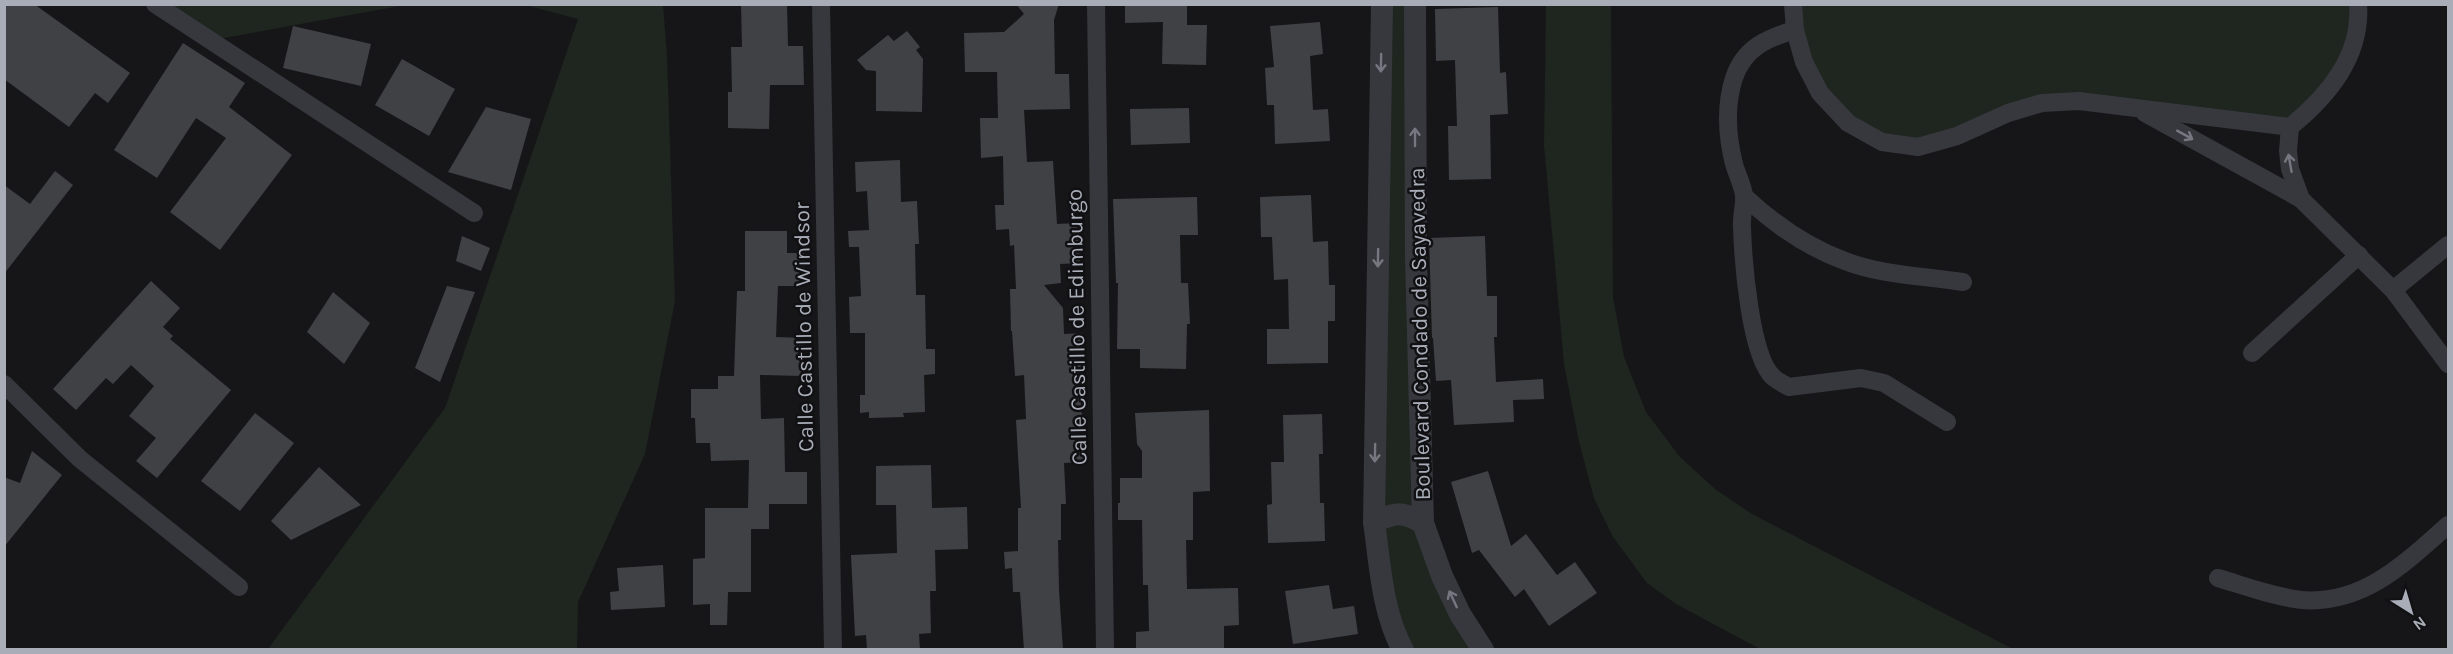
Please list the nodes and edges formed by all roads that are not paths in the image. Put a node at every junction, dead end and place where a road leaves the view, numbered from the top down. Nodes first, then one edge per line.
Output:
1 (155, 4) edge
2 (820, 4) edge
3 (1096, 4) edge
4 (1382, 4) edge
5 (1415, 4) edge
6 (1793, 4) edge
7 (2358, 4) edge
8 (1795, 30) junction
9 (2134, 107) junction
10 (2290, 127) junction
11 (1744, 196) junction
12 (2301, 199) junction
13 (474, 213) dead end
14 (2448, 244) edge
15 (2359, 255) junction
16 (1963, 282) dead end
17 (2392, 290) junction
18 (2252, 353) dead end
19 (2448, 364) edge
20 (4, 384) edge
21 (1947, 422) dead end
22 (1374, 522) junction
23 (1423, 523) junction
24 (2448, 525) edge
25 (2218, 578) dead end
26 (239, 587) dead end
27 (832, 650) edge
28 (1105, 650) edge
29 (1403, 650) edge
30 (1483, 650) edge

1 - 13 street
2 - 27 street, Calle Castillo de Windsor
3 - 28 street, Calle Castillo de Edimburgo
4 -> 22 street, Boulevard Condado de Sayavedra
23 -> 5 street, Boulevard Condado de Sayavedra
6 - 8 street
7 - 10 street
8 - 9 street
8 - 11 street
9 - 10 street
9 -> 12 street
12 -> 10 street
11 - 16 street
11 - 21 street
12 - 15 street
14 - 17 street
15 - 17 street
15 - 18 street
17 - 19 street
20 - 26 street
22 - 23 street
22 - 29 street, Boulevard Condado de Sayavedra
30 -> 23 street, Boulevard Condado de Sayavedra
24 - 25 street

